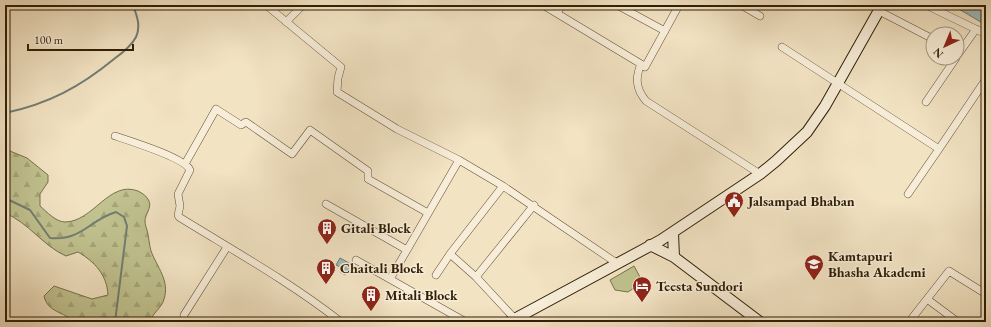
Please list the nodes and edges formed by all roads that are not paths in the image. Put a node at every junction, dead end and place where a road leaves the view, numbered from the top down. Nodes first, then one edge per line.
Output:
1 (266, 5) edge
2 (303, 5) edge
3 (544, 5) edge
4 (562, 5) edge
5 (617, 5) edge
6 (679, 5) edge
7 (742, 5) edge
8 (926, 5) edge
9 (880, 8) edge
10 (557, 14) junction
11 (760, 16) dead end
12 (286, 22) junction
13 (976, 29) junction
14 (665, 31) junction
15 (925, 34) edge
16 (986, 34) edge
17 (965, 44) edge
18 (782, 47) dead end
19 (641, 64) junction
20 (950, 66) edge
21 (986, 79) edge
22 (838, 84) junction
23 (926, 102) dead end
24 (115, 136) dead end
25 (939, 149) junction
26 (459, 160) junction
27 (186, 164) junction
28 (760, 174) junction
29 (503, 186) junction
30 (908, 194) dead end
31 (326, 204) dead end
32 (534, 205) junction
33 (428, 213) junction
34 (673, 233) junction
35 (650, 246) junction
36 (228, 247) junction
37 (407, 250) junction
38 (450, 254) junction
39 (674, 257) junction
40 (356, 260) dead end
41 (618, 264) junction
42 (436, 275) dead end
43 (476, 278) junction
44 (390, 279) junction
45 (985, 292) edge
46 (928, 299) junction
47 (184, 315) dead end
48 (512, 320) edge
49 (341, 322) edge
50 (466, 322) edge
51 (759, 322) edge
52 (909, 322) edge
53 (958, 322) edge

1 - 12 street
2 - 12 street
3 - 10 street
4 - 10 street
5 - 14 street
6 - 14 street
7 - 11 street
8 - 13 street
9 - 15 street
9 - 22 street
10 - 19 street
12 - 26 street
13 - 16 street
13 - 17 street
14 - 19 street
18 - 22 street
19 - 28 street
20 - 23 street
21 - 25 street
22 - 25 street
22 - 28 street
24 - 27 street
25 - 30 street
26 - 29 street
26 - 33 street
27 - 33 street
27 - 36 street
28 - 34 street
29 - 32 street
29 - 38 street
31 - 37 street
32 - 41 street
32 - 43 street
33 - 37 street
34 - 35 street
34 - 39 street
35 - 39 street
35 - 41 street
36 - 47 street
36 - 49 street
37 - 44 street
38 - 42 street
38 - 43 street
39 - 51 street
40 - 44 street
41 - 48 street
43 - 48 street
44 - 50 street
45 - 46 street
46 - 52 street
46 - 53 street

